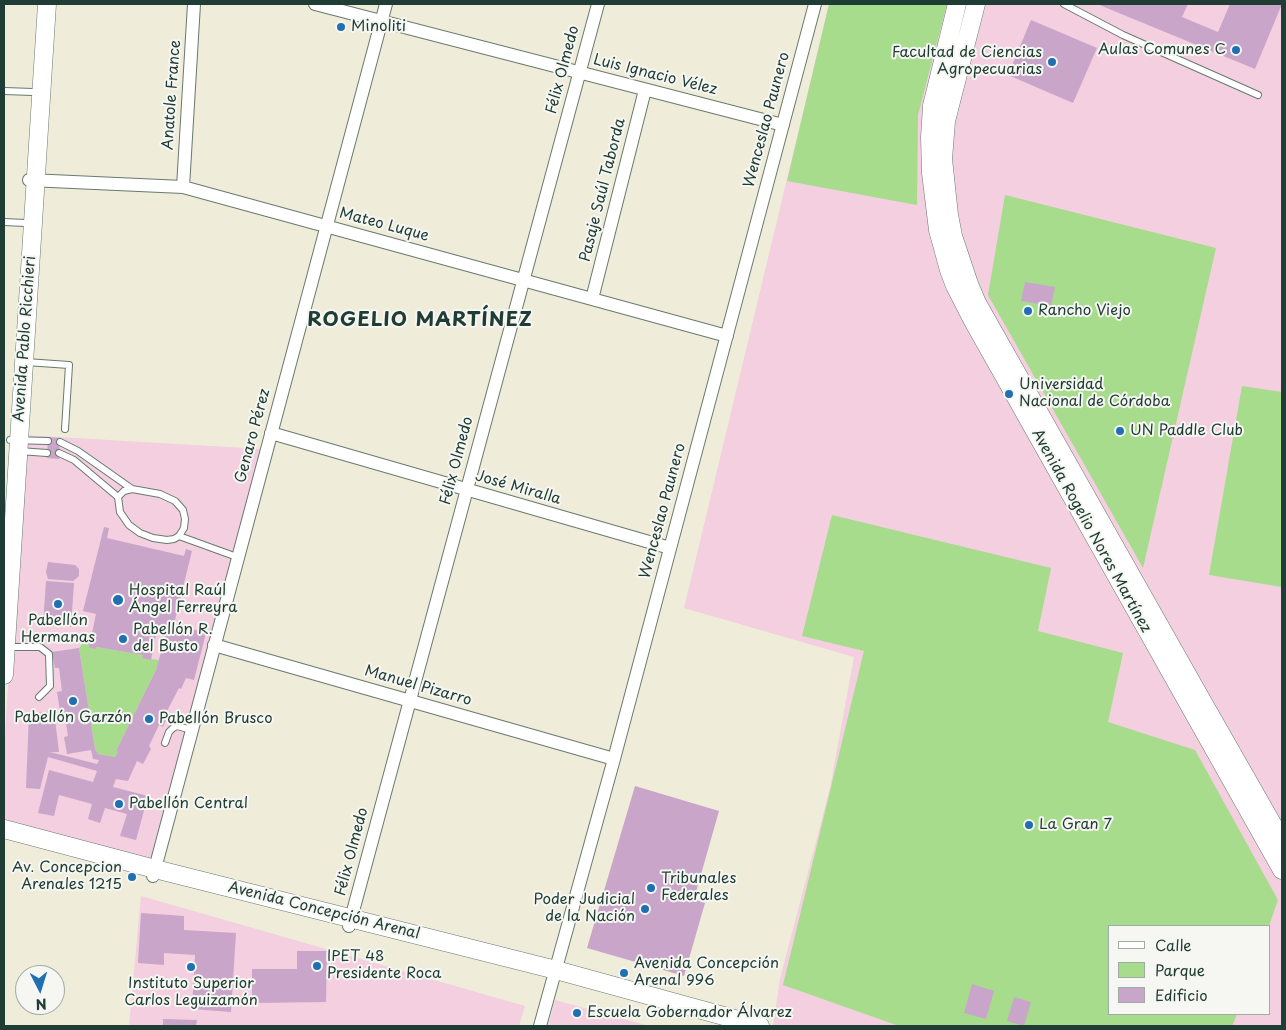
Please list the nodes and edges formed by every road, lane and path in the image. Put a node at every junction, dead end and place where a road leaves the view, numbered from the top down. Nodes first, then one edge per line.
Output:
1 (39, 4) edge
2 (47, 4) edge
3 (194, 4) edge
4 (315, 4) edge
5 (386, 4) edge
6 (598, 4) edge
7 (815, 4) edge
8 (957, 4) edge
9 (976, 4) edge
10 (1064, 4) edge
11 (381, 22) junction
12 (579, 73) junction
13 (4, 90) edge
14 (645, 90) junction
15 (33, 92) junction
16 (1258, 96) dead end
17 (783, 125) junction
18 (31, 181) junction
19 (183, 187) junction
20 (4, 222) edge
21 (25, 223) junction
22 (326, 226) junction
23 (523, 280) junction
24 (592, 299) junction
25 (727, 336) junction
26 (23, 362) junction
27 (65, 429) dead end
28 (271, 433) junction
29 (48, 441) dead end
30 (60, 442) dead end
31 (14, 445) junction
32 (47, 453) dead end
33 (59, 453) dead end
34 (132, 489) junction
35 (466, 490) junction
36 (118, 496) junction
37 (179, 536) junction
38 (4, 542) edge
39 (670, 548) junction
40 (237, 557) junction
41 (214, 645) junction
42 (5, 647) junction
43 (4, 675) edge
44 (39, 697) dead end
45 (409, 700) junction
46 (192, 730) junction
47 (165, 743) dead end
48 (614, 759) junction
49 (4, 829) edge
50 (4, 838) edge
51 (1282, 840) edge
52 (1282, 870) edge
53 (154, 873) junction
54 (350, 922) junction
55 (554, 976) junction
56 (540, 1026) edge
57 (723, 1026) edge
58 (760, 1026) edge

1 - 15 main road, Avenida Pablo Ricchieri
2 - 18 main road, Avenida Pablo Ricchieri
3 - 19 street, Anatole France
4 - 11 street, Luis Ignacio Vélez
5 - 11 street, Genaro Pérez
6 - 12 street, Félix Olmedo
7 - 17 street, Wenceslao Paunero
8 - 52 main road, Avenida Rogelio Nores Martínez
9 - 51 main road, Avenida Rogelio Nores Martínez
10 - 16 lane
11 - 12 street, Luis Ignacio Vélez
11 - 22 street, Genaro Pérez
12 - 14 street, Luis Ignacio Vélez
12 - 23 street, Félix Olmedo
13 - 15 lane
14 - 17 street, Luis Ignacio Vélez
14 - 24 street, Pasaje Saúl Taborda
15 - 18 main road, Avenida Pablo Ricchieri
17 - 25 street, Wenceslao Paunero
18 - 19 street, Mateo Luque
18 - 21 main road, Avenida Pablo Ricchieri
18 - 26 main road, Avenida Pablo Ricchieri
19 - 22 street, Mateo Luque
20 - 21 lane
21 - 31 main road, Avenida Pablo Ricchieri
22 - 23 street, Mateo Luque
22 - 28 street, Genaro Pérez
23 - 24 street, Mateo Luque
23 - 35 street, Félix Olmedo
24 - 25 street, Mateo Luque
25 - 39 street, Wenceslao Paunero
26 - 27 lane
26 - 31 main road, Avenida Pablo Ricchieri
28 - 35 street, José Miralla
28 - 40 street, Genaro Pérez
29 - 31 lane
30 - 34 lane
31 - 32 lane
31 - 38 main road, Avenida Pablo Ricchieri
31 - 42 main road, Avenida Pablo Ricchieri
33 - 36 lane
34 - 36 lane
34 - 37 lane
35 - 39 street, José Miralla
35 - 45 street, Félix Olmedo
36 - 37 lane
37 - 40 lane
39 - 48 street, Wenceslao Paunero
40 - 41 street, Genaro Pérez
41 - 45 street, Manuel Pizarro
41 - 46 street, Genaro Pérez
42 - 43 main road, Avenida Pablo Ricchieri
42 - 44 lane
45 - 48 street, Manuel Pizarro
45 - 54 street, Félix Olmedo
46 - 47 lane
46 - 53 street, Genaro Pérez
48 - 55 street, Wenceslao Paunero
49 - 53 main road, Avenida Concepción Arenal
50 - 53 main road, Avenida Concepción Arenal
53 - 54 main road, Avenida Concepción Arenal
54 - 55 main road, Avenida Concepción Arenal
55 - 56 street, Wenceslao Paunero
55 - 57 main road, Avenida Concepción Arenal
55 - 58 main road, Avenida Concepción Arenal

